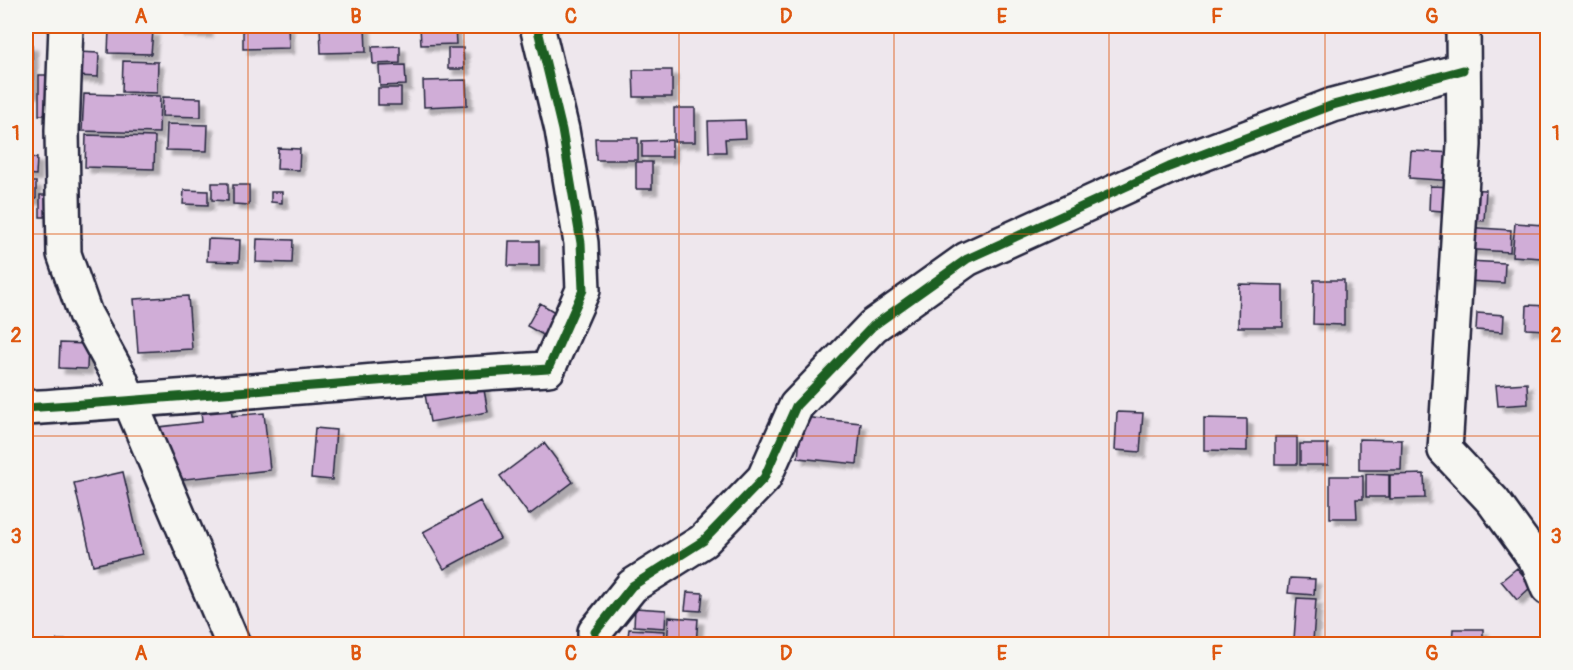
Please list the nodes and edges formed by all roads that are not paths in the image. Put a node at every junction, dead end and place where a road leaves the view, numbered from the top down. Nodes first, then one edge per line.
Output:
1 (66, 26) edge
2 (537, 26) edge
3 (1463, 26) edge
4 (1463, 70) junction
5 (130, 401) junction
6 (26, 408) edge
7 (1548, 588) edge
8 (233, 645) edge
9 (595, 645) edge

1 - 5 street
2 - 5 street
3 - 4 street
4 - 7 street
4 - 9 street
5 - 6 street
5 - 8 street

